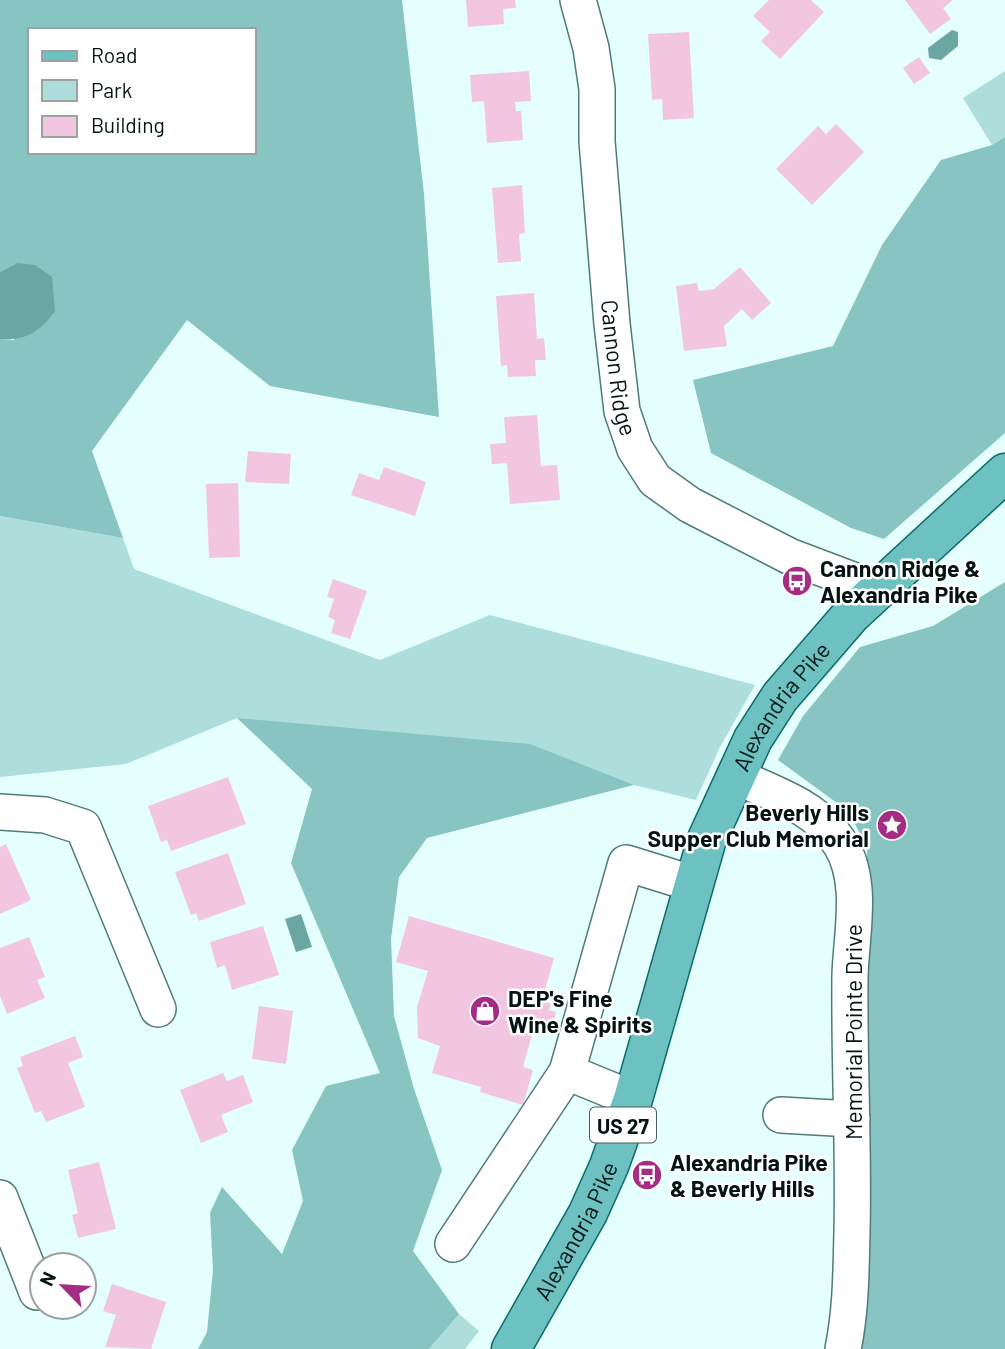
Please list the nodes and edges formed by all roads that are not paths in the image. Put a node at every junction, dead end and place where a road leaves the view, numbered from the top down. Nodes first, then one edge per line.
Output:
1 (578, 0) edge
2 (1005, 473) edge
3 (879, 590) junction
4 (736, 776) junction
5 (0, 812) edge
6 (694, 884) junction
7 (158, 1009) dead end
8 (567, 1072) junction
9 (633, 1098) junction
10 (781, 1115) dead end
11 (852, 1119) junction
12 (0, 1198) edge
13 (453, 1244) dead end
14 (28, 1269) edge
15 (511, 1349) edge
16 (843, 1349) edge

1 - 3 street, Cannon Ridge
2 - 3 main road, Alexandria Pike / US 27
3 - 4 main road, Alexandria Pike / US 27
4 - 6 main road, Alexandria Pike / US 27
4 - 11 street, Memorial Pointe Drive
5 - 7 street
6 - 8 street
6 - 9 main road, Alexandria Pike / US 27
8 - 9 street
8 - 13 street
9 - 15 main road, Alexandria Pike / US 27
10 - 11 street
11 - 16 street, Memorial Pointe Drive
12 - 14 street

